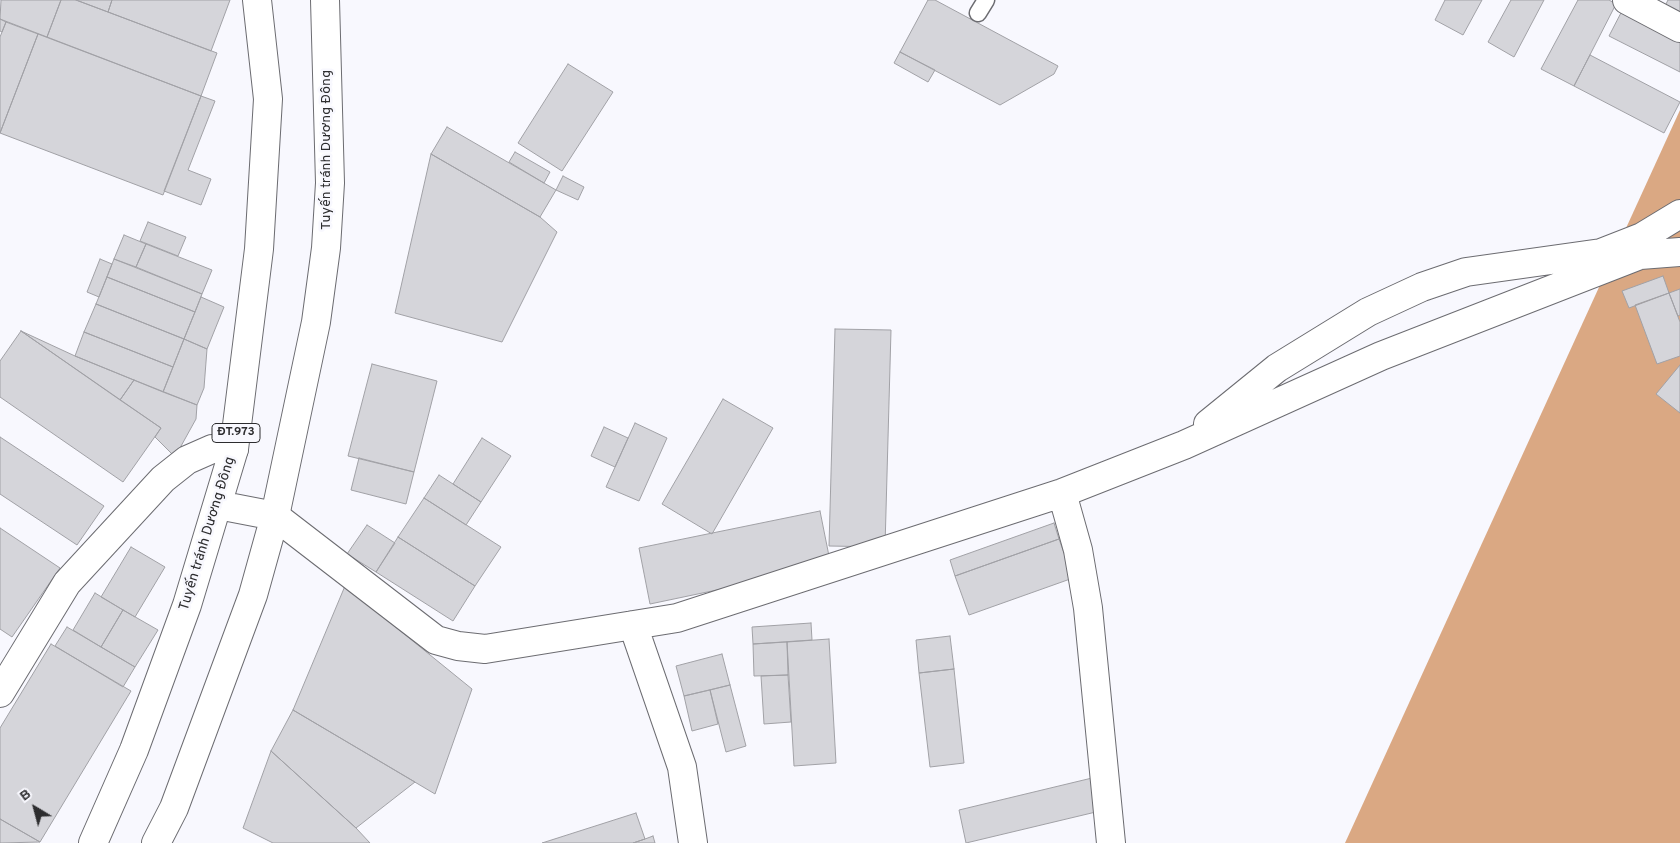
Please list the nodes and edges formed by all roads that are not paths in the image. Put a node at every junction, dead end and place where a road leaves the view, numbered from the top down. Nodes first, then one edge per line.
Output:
1 (257, 0) edge
2 (325, 0) edge
3 (1627, 0) edge
4 (1680, 28) edge
5 (1680, 214) edge
6 (1680, 252) edge
7 (1184, 446) junction
8 (234, 449) junction
9 (1062, 493) junction
10 (218, 505) junction
11 (275, 516) junction
12 (633, 625) junction
13 (0, 693) edge
14 (93, 843) edge
15 (156, 843) edge
16 (693, 843) edge
17 (1112, 843) edge

1 - 8 street, Tuyến tránh Dương Đông / ĐT.973
2 - 11 street, Tuyến tránh Dương Đông
3 - 4 street
5 - 7 street
6 - 7 street
7 - 9 street
8 - 10 street, Tuyến tránh Dương Đông / ĐT.973
8 - 13 street
9 - 12 street
9 - 17 street
10 - 11 street
10 - 14 street, Tuyến tránh Dương Đông / ĐT.973
11 - 12 street
11 - 15 street, Tuyến tránh Dương Đông
12 - 16 street

